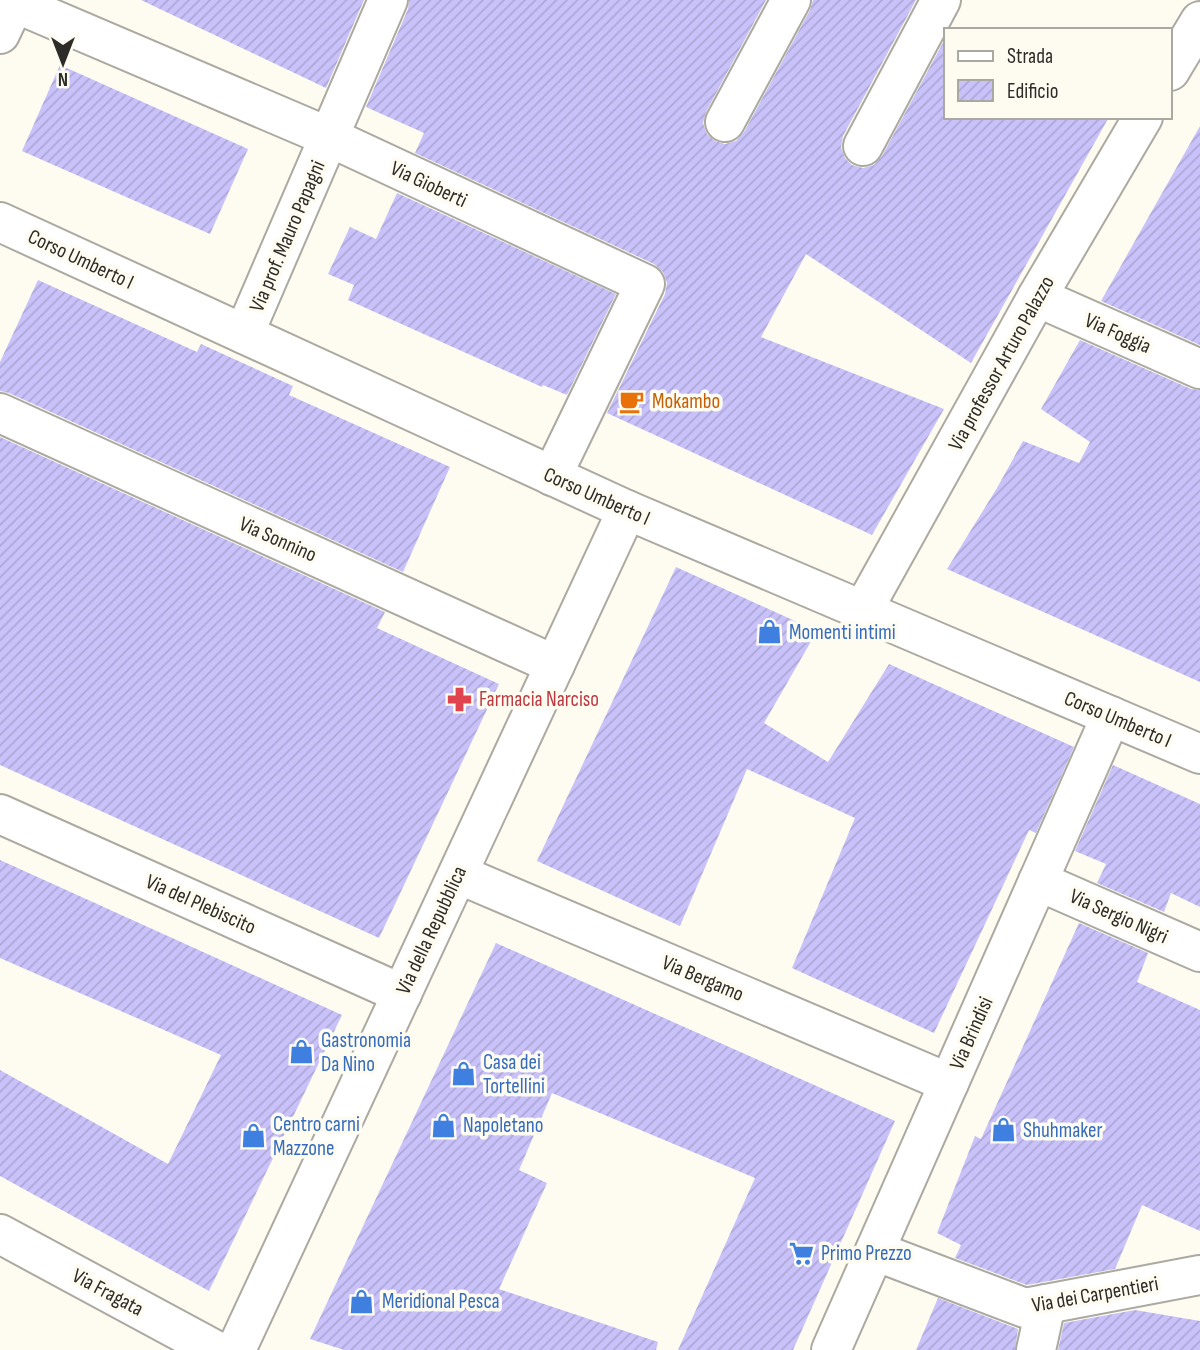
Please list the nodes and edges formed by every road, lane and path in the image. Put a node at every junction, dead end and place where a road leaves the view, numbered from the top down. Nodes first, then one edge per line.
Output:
1 (388, 0) edge
2 (791, 0) edge
3 (941, 0) edge
4 (10, 12) edge
5 (1200, 21) edge
6 (1172, 68) edge
7 (1142, 119) edge
8 (725, 122) dead end
9 (329, 137) junction
10 (863, 146) dead end
11 (0, 222) edge
12 (1037, 297) junction
13 (244, 334) junction
14 (1200, 369) edge
15 (0, 414) edge
16 (552, 476) junction
17 (627, 510) junction
18 (863, 610) junction
19 (555, 665) junction
20 (1111, 716) junction
21 (1200, 754) edge
22 (0, 814) edge
23 (458, 874) junction
24 (1038, 881) junction
25 (1200, 952) edge
26 (402, 994) junction
27 (949, 1083) junction
28 (0, 1234) edge
29 (875, 1251) junction
30 (1200, 1275) edge
31 (1046, 1304) junction
32 (215, 1350) edge
33 (236, 1350) edge
34 (831, 1350) edge
35 (1036, 1350) edge

1 - 9 street, Via prof. Mauro Papagni
2 - 8 street
3 - 10 street
4 - 9 street, Via Gioberti
5 - 6 street
7 - 12 street, Via professor Arturo Palazzo
9 - 13 street, Via prof. Mauro Papagni
9 - 16 street, Via Gioberti
11 - 13 street, Corso Umberto I
12 - 14 street, Via Foggia
12 - 18 street, Via professor Arturo Palazzo
13 - 16 street, Corso Umberto I
15 - 19 street, Via Sonnino
16 - 17 street, Corso Umberto I
17 - 18 street, Corso Umberto I
17 - 19 street, Via della Repubblica
18 - 20 street, Corso Umberto I
19 - 23 street, Via della Repubblica
20 - 21 street, Corso Umberto I
20 - 24 street, Via Brindisi
22 - 26 street, Via del Plebiscito
23 - 26 street, Via della Repubblica
23 - 27 street, Via Bergamo
24 - 25 street, Via Sergio Nigri
24 - 27 street, Via Brindisi
26 - 33 street, Via della Repubblica
27 - 29 street, Via Brindisi
28 - 32 street, Via Fragata
29 - 31 street, Via dei Carpentieri
29 - 34 street, Via Brindisi
30 - 31 street, Via dei Carpentieri
31 - 35 street

